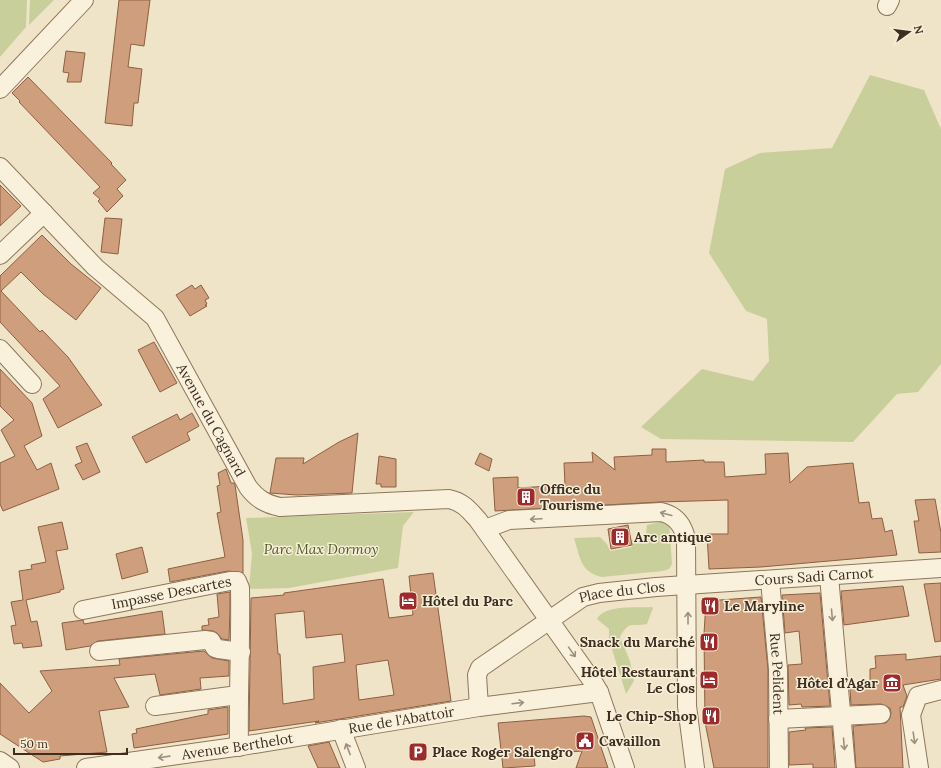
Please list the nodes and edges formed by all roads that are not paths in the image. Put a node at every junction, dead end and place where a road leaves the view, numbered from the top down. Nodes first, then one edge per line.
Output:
1 (84, 0) edge
2 (0, 89) edge
3 (0, 167) edge
4 (44, 213) junction
5 (0, 255) edge
6 (0, 349) edge
7 (32, 384) dead end
8 (485, 529) junction
9 (941, 568) edge
10 (829, 576) junction
11 (770, 580) junction
12 (687, 586) junction
13 (82, 610) dead end
14 (549, 620) junction
15 (99, 651) dead end
16 (241, 652) junction
17 (941, 690) edge
18 (599, 692) junction
19 (238, 695) junction
20 (155, 706) dead end
21 (479, 708) junction
22 (881, 714) dead end
23 (841, 715) junction
24 (778, 720) junction
25 (341, 729) junction
26 (239, 747) junction
27 (0, 761) edge
28 (10, 768) edge
29 (86, 768) edge
30 (356, 768) edge
31 (625, 768) edge
32 (695, 768) edge
33 (779, 768) edge
34 (846, 768) edge
35 (919, 768) edge

1 - 2 street
3 - 4 street, Avenue du Cagnard
4 - 5 street
4 - 8 street, Avenue du Cagnard
6 - 7 street
12 -> 8 street
8 - 14 street, Avenue du Cagnard
9 - 10 street, Cours Sadi Carnot
10 - 11 street, Cours Sadi Carnot
10 -> 23 street
11 - 12 street, Cours Sadi Carnot
11 - 24 street, Rue Pelident
12 - 14 street, Place du Clos
32 -> 12 street, Place du Clos
13 - 16 street, Impasse Descartes
14 -> 18 street
14 - 21 street, Place du Clos
15 - 16 street
16 - 19 street
17 -> 35 street
21 -> 18 street, Rue de l'Abattoir
18 - 31 street
19 - 20 street
19 - 26 street
21 - 25 street, Rue de l'Abattoir
22 - 23 street
23 - 24 street
23 -> 34 street
24 - 33 street, Rue Pelident
25 - 26 street, Avenue Berthelot
30 -> 25 street, Rue de l'Abattoir
26 -> 29 street, Avenue Berthelot
27 - 28 street

